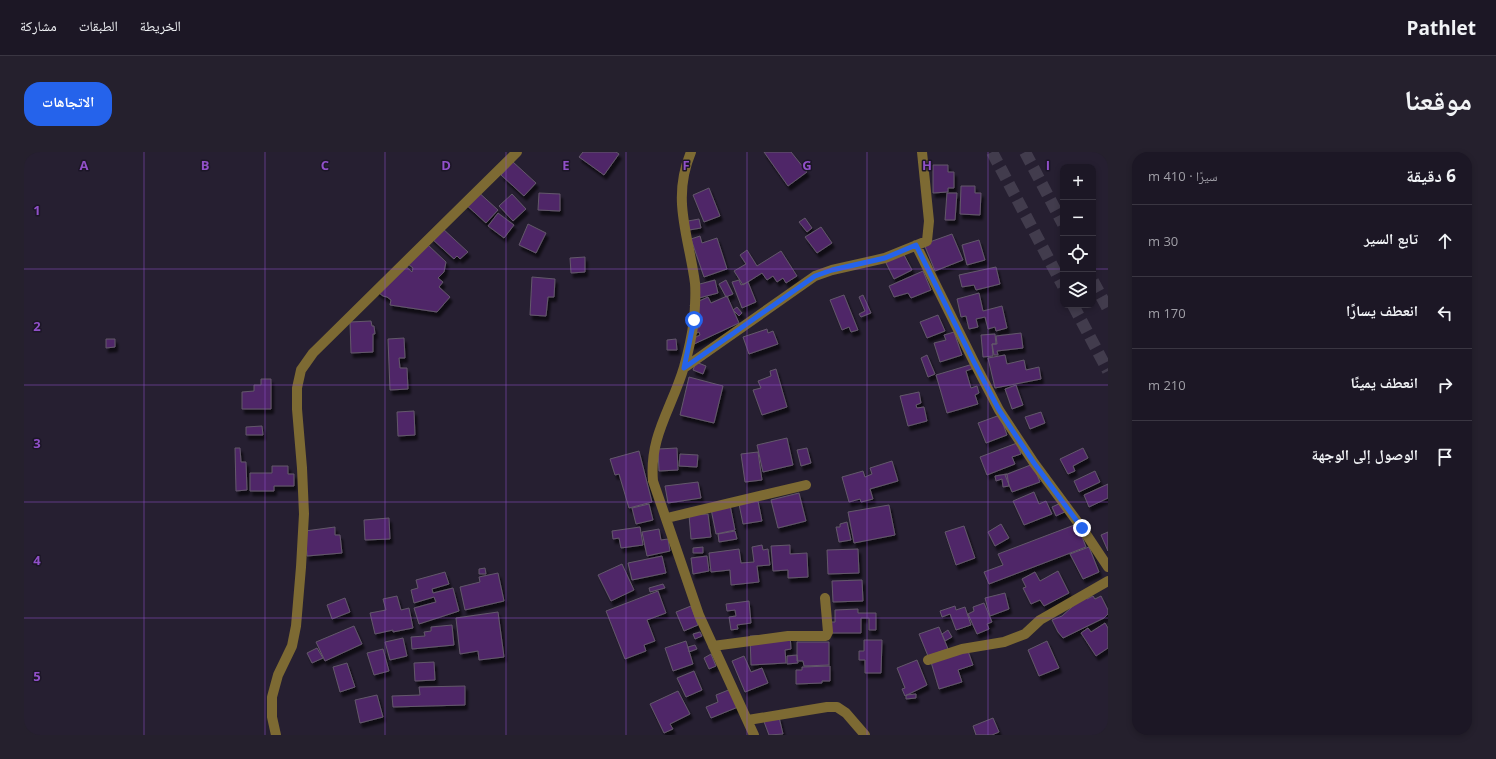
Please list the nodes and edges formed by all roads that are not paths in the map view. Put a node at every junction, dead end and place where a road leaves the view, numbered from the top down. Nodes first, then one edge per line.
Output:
1 (517, 152) edge
2 (691, 152) edge
3 (922, 152) edge
4 (916, 245) junction
5 (684, 368) junction
6 (806, 485) dead end
7 (666, 518) junction
8 (1108, 567) edge
9 (1108, 581) edge
10 (825, 598) dead end
11 (713, 646) junction
12 (928, 660) dead end
13 (748, 720) junction
14 (276, 735) edge
15 (754, 735) edge
16 (864, 735) edge

1 - 14 street
2 - 5 street
3 - 4 street
4 - 5 street
4 - 8 street
5 - 7 street
6 - 7 street
7 - 11 street
9 - 12 street
10 - 11 street
11 - 13 street
13 - 15 street
13 - 16 street

